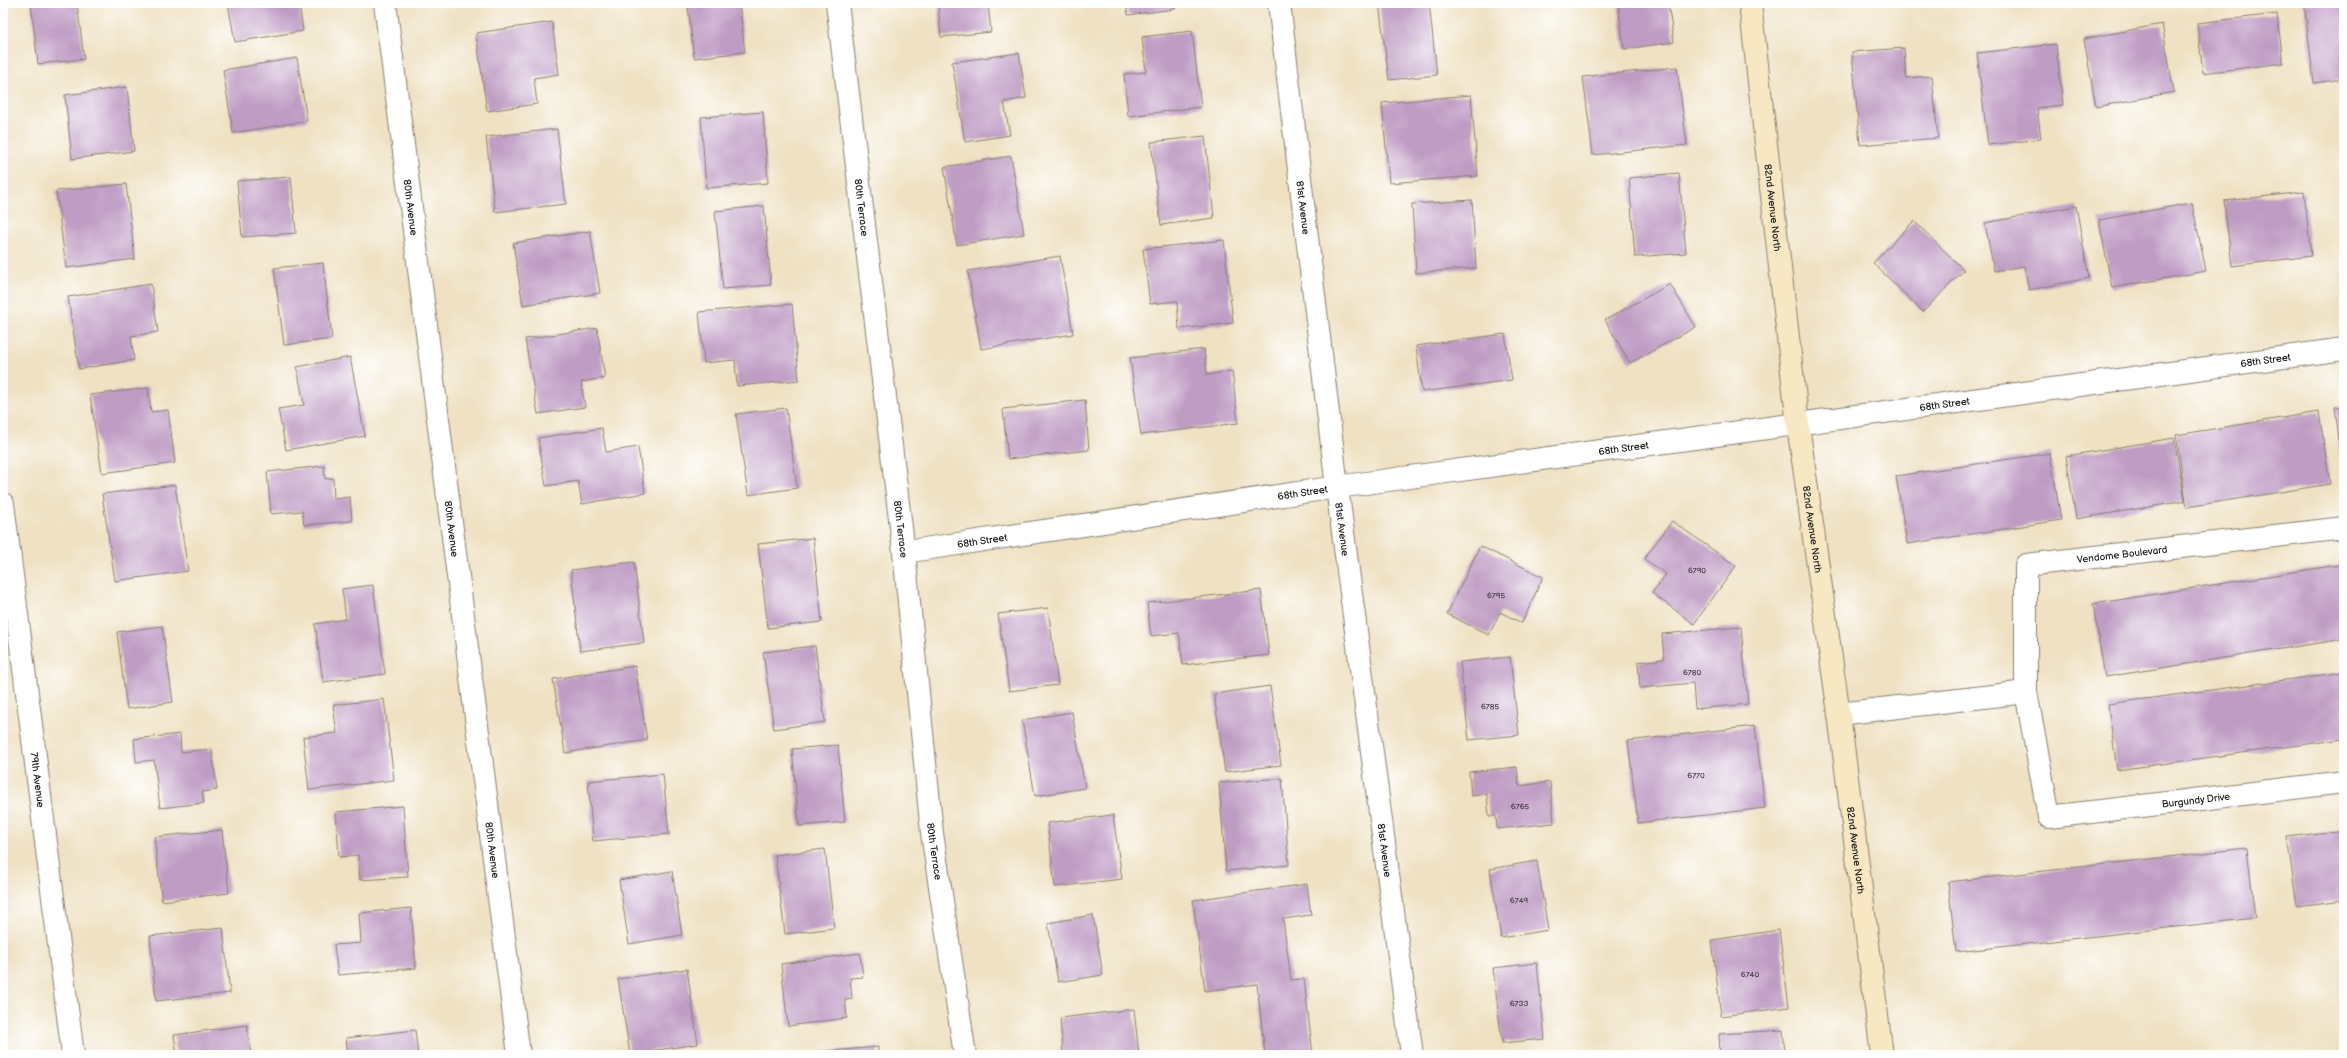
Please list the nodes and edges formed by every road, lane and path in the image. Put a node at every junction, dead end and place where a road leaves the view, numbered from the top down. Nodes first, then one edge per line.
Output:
1 (385, 3) edge
2 (837, 3) edge
3 (1279, 3) edge
4 (1750, 3) edge
5 (2344, 349) edge
6 (1798, 425) junction
7 (1337, 487) junction
8 (3, 504) edge
9 (2344, 528) edge
10 (904, 552) junction
11 (2026, 692) junction
12 (1839, 714) junction
13 (2344, 782) edge
14 (2049, 817) joint
15 (73, 1055) edge
16 (519, 1055) edge
17 (965, 1055) edge
18 (1412, 1055) edge
19 (1882, 1055) edge

1 - 16 street, 80th Avenue
2 - 10 street, 80th Terrace
3 - 7 street, 81st Avenue
4 - 6 street, 82nd Avenue North
5 - 6 street, 68th Street
6 - 7 street, 68th Street
6 - 12 street, 82nd Avenue North
7 - 10 street, 68th Street
7 - 18 street, 81st Avenue
8 - 15 street, 79th Avenue
9 - 11 street, Vendome Boulevard
10 - 17 street, 80th Terrace
11 - 12 street
11 - 14 street, Vendome Boulevard
12 - 19 street, 82nd Avenue North
13 - 14 street, Burgundy Drive

